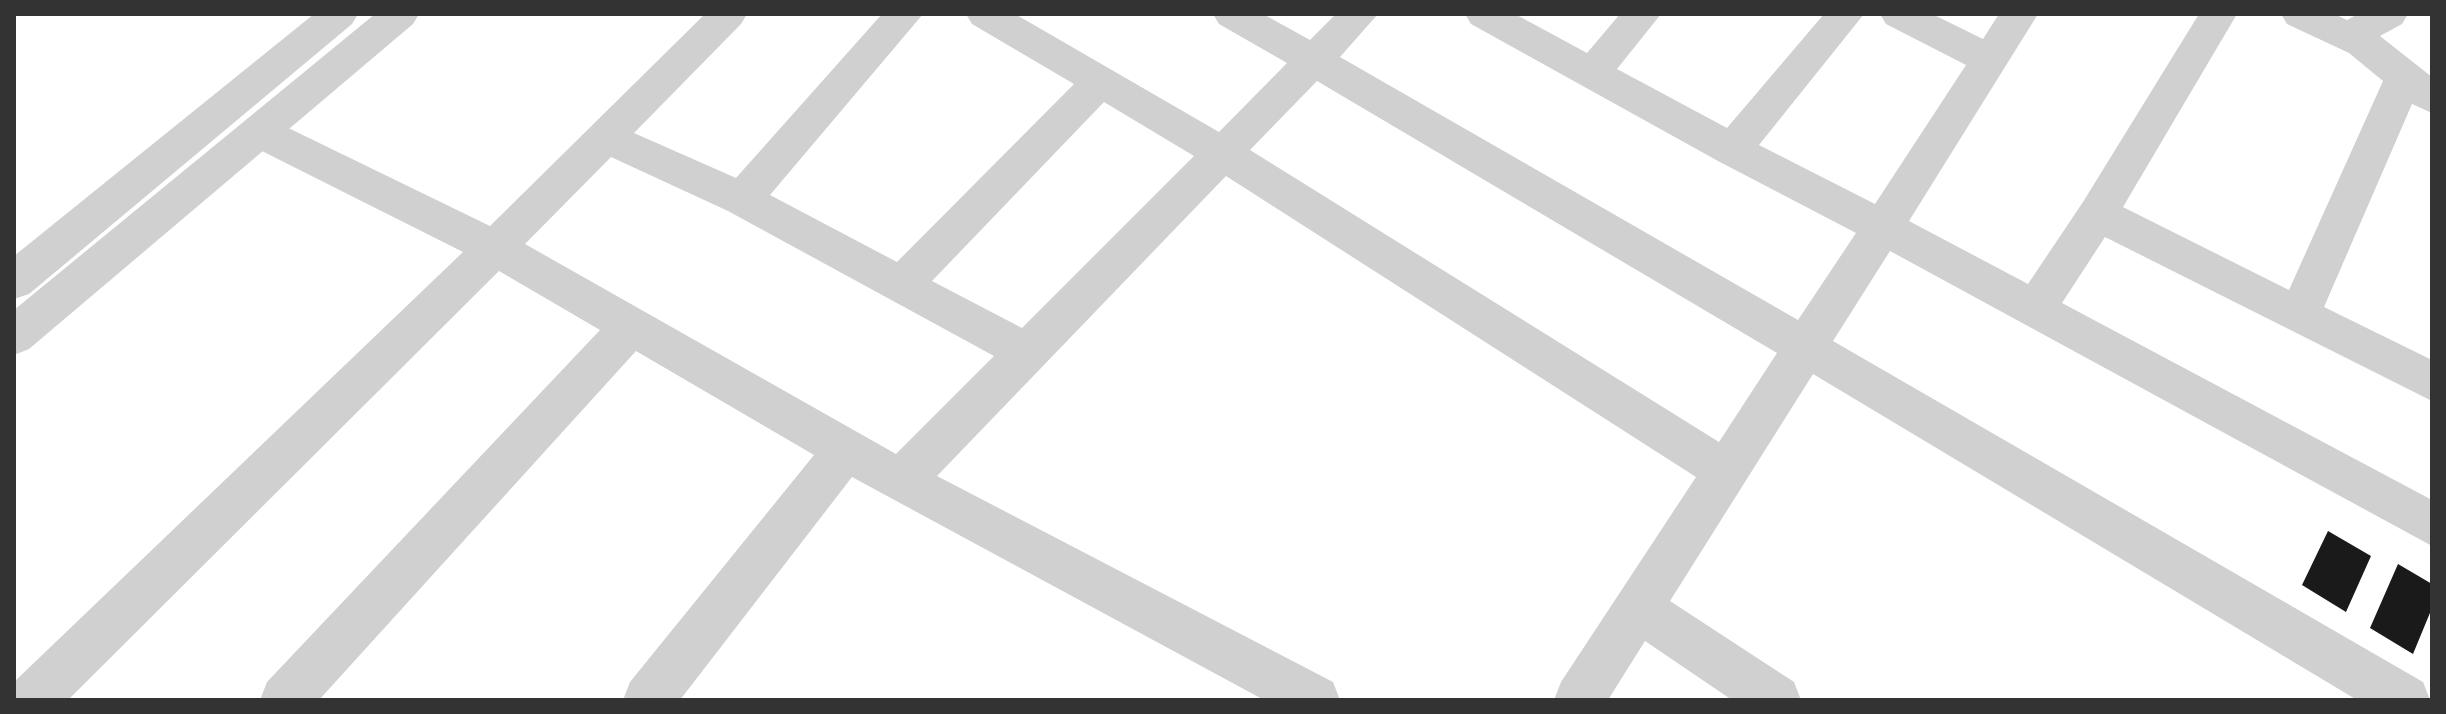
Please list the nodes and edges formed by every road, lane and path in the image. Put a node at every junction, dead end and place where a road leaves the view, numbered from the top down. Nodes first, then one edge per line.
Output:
1 (339, 14) edge
2 (400, 14) edge
3 (728, 14) edge
4 (904, 14) edge
5 (985, 14) edge
6 (1232, 14) edge
7 (1359, 14) edge
8 (1484, 14) edge
9 (1642, 14) edge
10 (1845, 14) edge
11 (1899, 14) edge
12 (2019, 14) edge
13 (2218, 14) edge
14 (2300, 14) edge
15 (2389, 14) edge
16 (2349, 36) junction
17 (1313, 60) junction
18 (1990, 60) junction
19 (1592, 73) junction
20 (1101, 81) junction
21 (2418, 88) edge
22 (260, 132) junction
23 (605, 137) junction
24 (1732, 150) junction
25 (1224, 154) junction
26 (742, 199) junction
27 (2098, 214) junction
28 (1881, 226) junction
29 (495, 248) junction
30 (14, 281) edge
31 (901, 285) junction
32 (2034, 310) junction
33 (2299, 315) junction
34 (631, 326) junction
35 (14, 336) edge
36 (1807, 347) junction
37 (1028, 353) junction
38 (2432, 382) edge
39 (846, 450) junction
40 (1726, 471) junction
41 (901, 481) junction
42 (2432, 524) edge
43 (1639, 608) junction
44 (32, 700) edge
45 (285, 700) edge
46 (648, 700) edge
47 (1315, 700) edge
48 (1579, 700) edge
49 (1776, 700) edge
50 (2405, 700) edge

1 - 30 street
2 - 22 street
3 - 23 street
4 - 26 street
5 - 20 street
6 - 17 street
7 - 17 street
8 - 19 street
9 - 19 street
10 - 24 street
11 - 18 street
12 - 18 street
13 - 27 street
14 - 16 street
15 - 16 street
16 - 21 street
17 - 25 street
17 - 36 street
18 - 28 street
19 - 24 street
20 - 25 street
20 - 31 street
21 - 33 street
22 - 29 street
22 - 35 street
23 - 26 street
23 - 29 street
24 - 28 street
25 - 37 street
25 - 40 street
26 - 31 street
27 - 32 street
27 - 33 street
28 - 32 street
28 - 36 street
29 - 34 street
29 - 44 street
31 - 37 street
32 - 42 street
33 - 38 street
34 - 39 street
34 - 45 street
36 - 40 street
36 - 50 street
37 - 41 street
39 - 41 street
39 - 46 street
40 - 43 street
41 - 47 street
43 - 48 street
43 - 49 street

